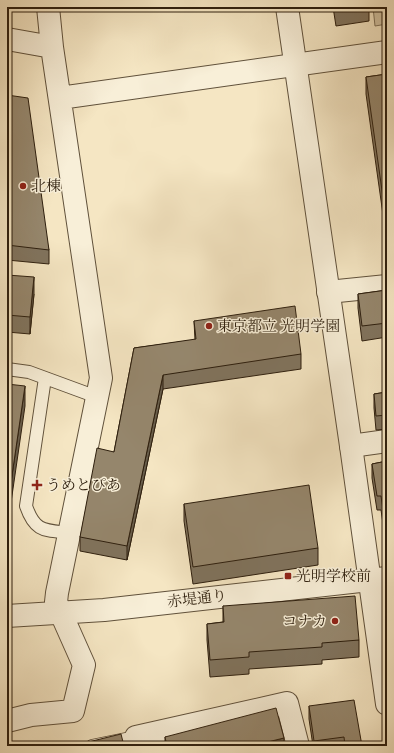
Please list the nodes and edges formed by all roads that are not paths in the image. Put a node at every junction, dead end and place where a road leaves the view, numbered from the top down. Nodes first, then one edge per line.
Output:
1 (48, 7) edge
2 (287, 7) edge
3 (7, 39) edge
4 (52, 47) junction
5 (387, 52) edge
6 (295, 65) junction
7 (60, 98) junction
8 (387, 286) edge
9 (328, 292) junction
10 (7, 369) edge
11 (45, 378) junction
12 (97, 397) junction
13 (387, 441) edge
14 (351, 446) junction
15 (69, 533) junction
16 (378, 578) edge
17 (62, 614) junction
18 (7, 616) edge
19 (387, 704) edge
20 (7, 721) edge
21 (137, 741) edge
22 (92, 746) edge
23 (298, 746) edge

1 - 4 street
2 - 6 street
3 - 4 street
4 - 7 street
5 - 6 street
6 - 7 street
6 - 9 street
7 - 12 street
8 - 9 street
9 - 14 street
10 - 11 lane
11 - 12 lane
11 - 15 lane
12 - 15 street
13 - 14 street
14 - 16 street
15 - 17 street
16 - 17 street, 赤堤通り
16 - 19 street
17 - 18 street, 赤堤通り
17 - 20 street
21 - 22 lane
21 - 23 street

